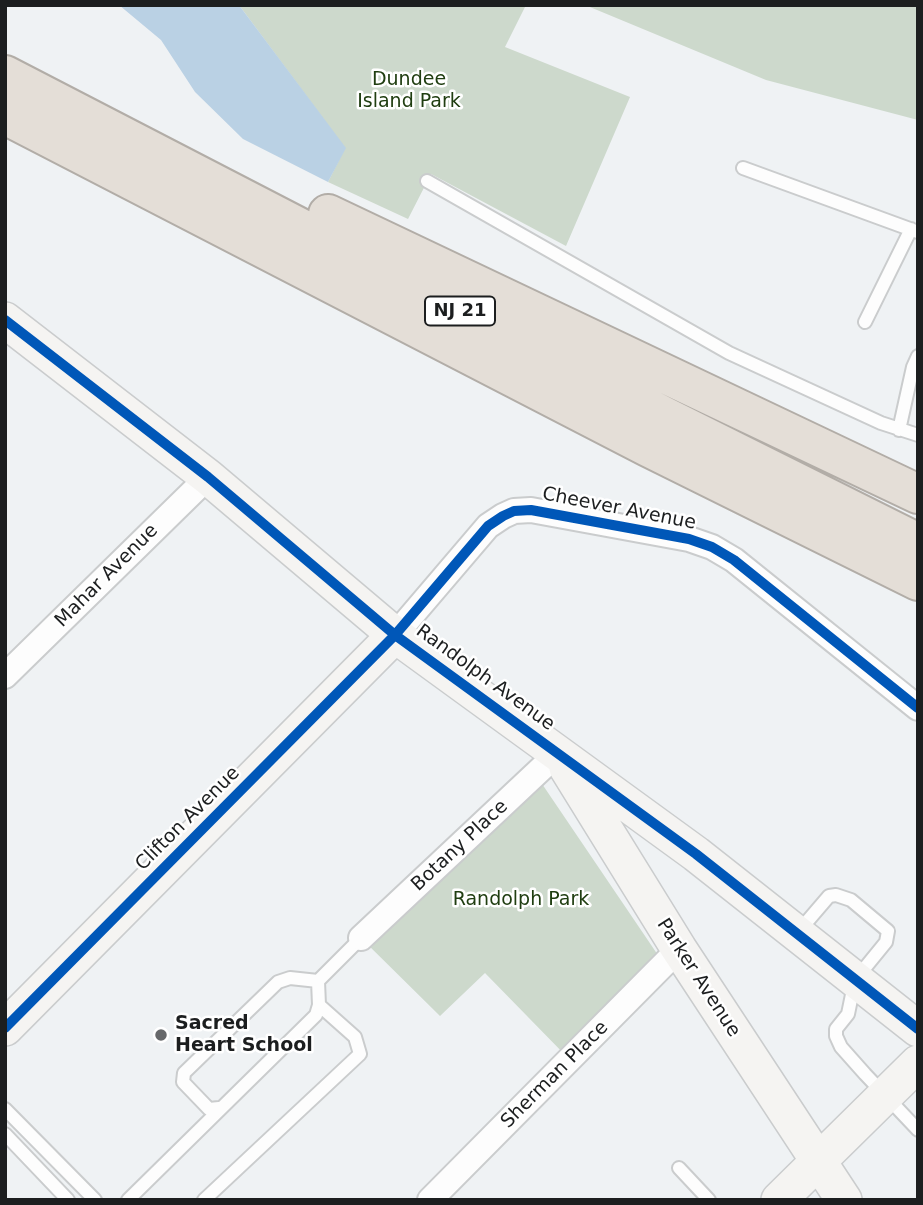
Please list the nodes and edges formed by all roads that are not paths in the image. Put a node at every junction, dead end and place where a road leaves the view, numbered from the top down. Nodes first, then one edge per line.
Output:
1 (5, 60) edge
2 (5, 75) edge
3 (5, 114) edge
4 (743, 168) dead end
5 (427, 181) dead end
6 (914, 230) edge
7 (866, 322) dead end
8 (6, 323) edge
9 (918, 356) edge
10 (899, 430) junction
11 (918, 435) edge
12 (208, 477) junction
13 (918, 494) edge
14 (918, 542) edge
15 (918, 582) edge
16 (395, 635) junction
17 (5, 676) edge
18 (918, 708) edge
19 (558, 753) junction
20 (797, 934) junction
21 (361, 938) joint
22 (679, 949) junction
23 (855, 980) junction
24 (318, 981) junction
25 (319, 1004) junction
26 (5, 1028) edge
27 (918, 1029) edge
28 (918, 1063) edge
29 (884, 1096) junction
30 (219, 1108) junction
31 (5, 1109) edge
32 (918, 1130) edge
33 (5, 1134) edge
34 (818, 1161) junction
35 (678, 1168) dead end
36 (68, 1200) edge
37 (95, 1200) edge
38 (128, 1200) edge
39 (204, 1200) edge
40 (430, 1200) edge
41 (709, 1200) edge
42 (779, 1200) edge
43 (844, 1200) edge

1 - 13 highway
2 - 14 highway, NJ 21
3 - 15 highway, NJ 21
4 - 6 lane
5 - 10 lane
6 - 7 lane
8 - 12 street, Randolph Avenue
9 - 10 lane
10 - 11 lane
12 - 16 street, Randolph Avenue
12 - 17 street, Mahar Avenue
16 - 18 street, Cheever Avenue
16 - 19 street, Randolph Avenue
16 - 26 street, Clifton Avenue
19 - 20 street, Randolph Avenue
19 - 21 street, Botany Place
19 - 22 street, Parker Avenue
20 - 23 street, Randolph Avenue
20 - 23 lane
21 - 24 lane
22 - 34 street, Parker Avenue
22 - 40 street, Sherman Place
23 - 27 street, Randolph Avenue
23 - 29 lane
24 - 25 lane
24 - 30 lane
25 - 30 lane
25 - 39 lane
28 - 29 street
29 - 32 lane
29 - 34 street
30 - 38 lane
31 - 37 lane
33 - 36 lane
34 - 42 street
34 - 43 street, Parker Avenue
35 - 41 lane

